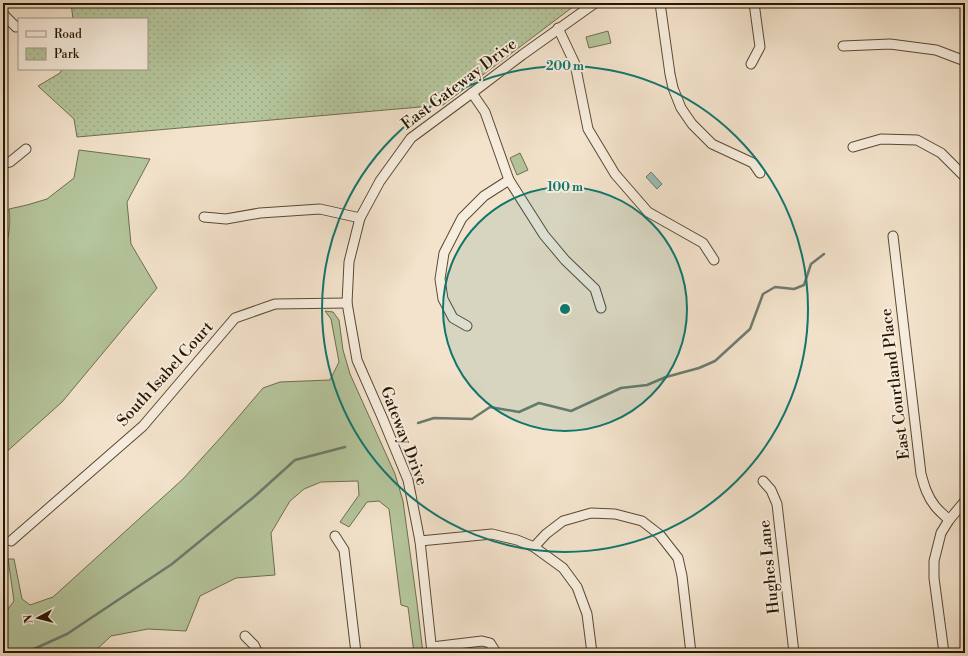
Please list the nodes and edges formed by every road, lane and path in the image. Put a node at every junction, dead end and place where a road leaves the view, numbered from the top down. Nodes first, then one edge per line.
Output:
1 (595, 3) edge
2 (660, 3) edge
3 (754, 3) edge
4 (3, 14) edge
5 (16, 27) dead end
6 (558, 28) junction
7 (843, 46) dead end
8 (965, 61) edge
9 (750, 64) dead end
10 (472, 93) junction
11 (853, 147) dead end
12 (26, 149) dead end
13 (3, 164) edge
14 (760, 173) dead end
15 (965, 177) edge
16 (509, 180) junction
17 (204, 217) dead end
18 (360, 218) junction
19 (893, 236) dead end
20 (714, 260) dead end
21 (348, 303) junction
22 (601, 308) dead end
23 (467, 326) dead end
24 (763, 481) dead end
25 (965, 501) edge
26 (949, 520) junction
27 (335, 536) dead end
28 (11, 541) dead end
29 (420, 542) junction
30 (534, 547) junction
31 (245, 636) dead end
32 (432, 650) edge
33 (258, 653) edge
34 (356, 653) edge
35 (495, 653) edge
36 (592, 653) edge
37 (691, 653) edge
38 (794, 653) edge
39 (944, 653) edge

1 - 6 street, East Gateway Drive
2 - 14 street
3 - 9 street
4 - 5 street
6 - 10 street, East Gateway Drive
6 - 20 street
7 - 8 street
10 - 16 street
10 - 18 street, East Gateway Drive
11 - 15 street
12 - 13 street
16 - 22 street
16 - 23 street
17 - 18 street
18 - 21 street, East Gateway Drive
19 - 26 street, East Courtland Place
21 - 28 street, South Isabel Court
21 - 29 street, Gateway Drive
24 - 38 street, Hughes Lane
25 - 26 street
26 - 39 street
27 - 34 street
29 - 30 street
29 - 32 street, Gateway Drive
30 - 36 street
30 - 37 street
31 - 33 street
32 - 35 street

